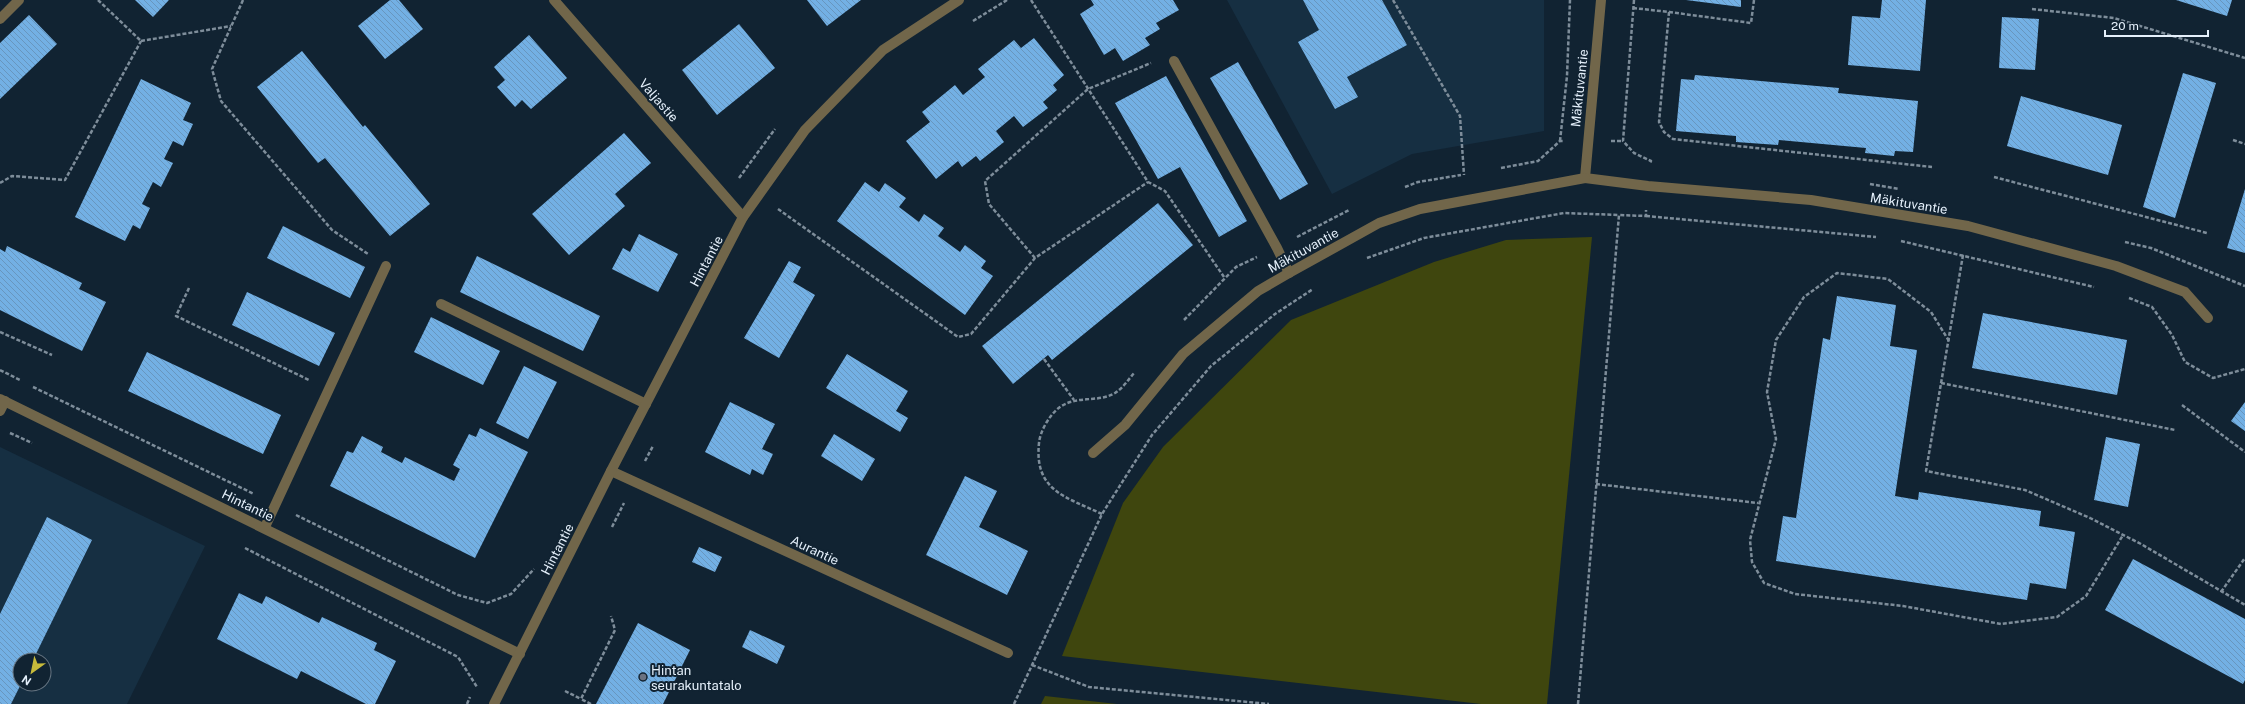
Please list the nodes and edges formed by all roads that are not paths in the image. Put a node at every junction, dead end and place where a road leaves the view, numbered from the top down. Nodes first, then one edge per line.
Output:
1 (19, 0) edge
2 (554, 0) edge
3 (959, 0) edge
4 (1601, 0) edge
5 (0, 19) edge
6 (1174, 61) road end
7 (1585, 178) junction
8 (743, 217) junction
9 (386, 266) road end
10 (1289, 273) junction
11 (441, 304) dead end
12 (2208, 318) dead end
13 (2, 400) edge
14 (646, 404) junction
15 (0, 411) edge
16 (1093, 453) dead end
17 (611, 472) junction
18 (265, 527) junction
19 (1008, 653) road end
20 (520, 654) junction
21 (495, 701) edge

1 - 5 street
2 - 8 street, Valjastie
3 - 8 street, Hintantie
4 - 7 street, Mäkituvantie
6 - 10 street
7 - 10 street, Mäkituvantie
7 - 12 street, Mäkituvantie
8 - 14 street, Hintantie
9 - 18 street
10 - 16 street, Mäkituvantie
11 - 14 street
13 - 15 street
13 - 18 street, Hintantie
14 - 17 street, Hintantie
17 - 19 street, Aurantie
17 - 20 street, Hintantie
18 - 20 street, Hintantie
20 - 21 street

